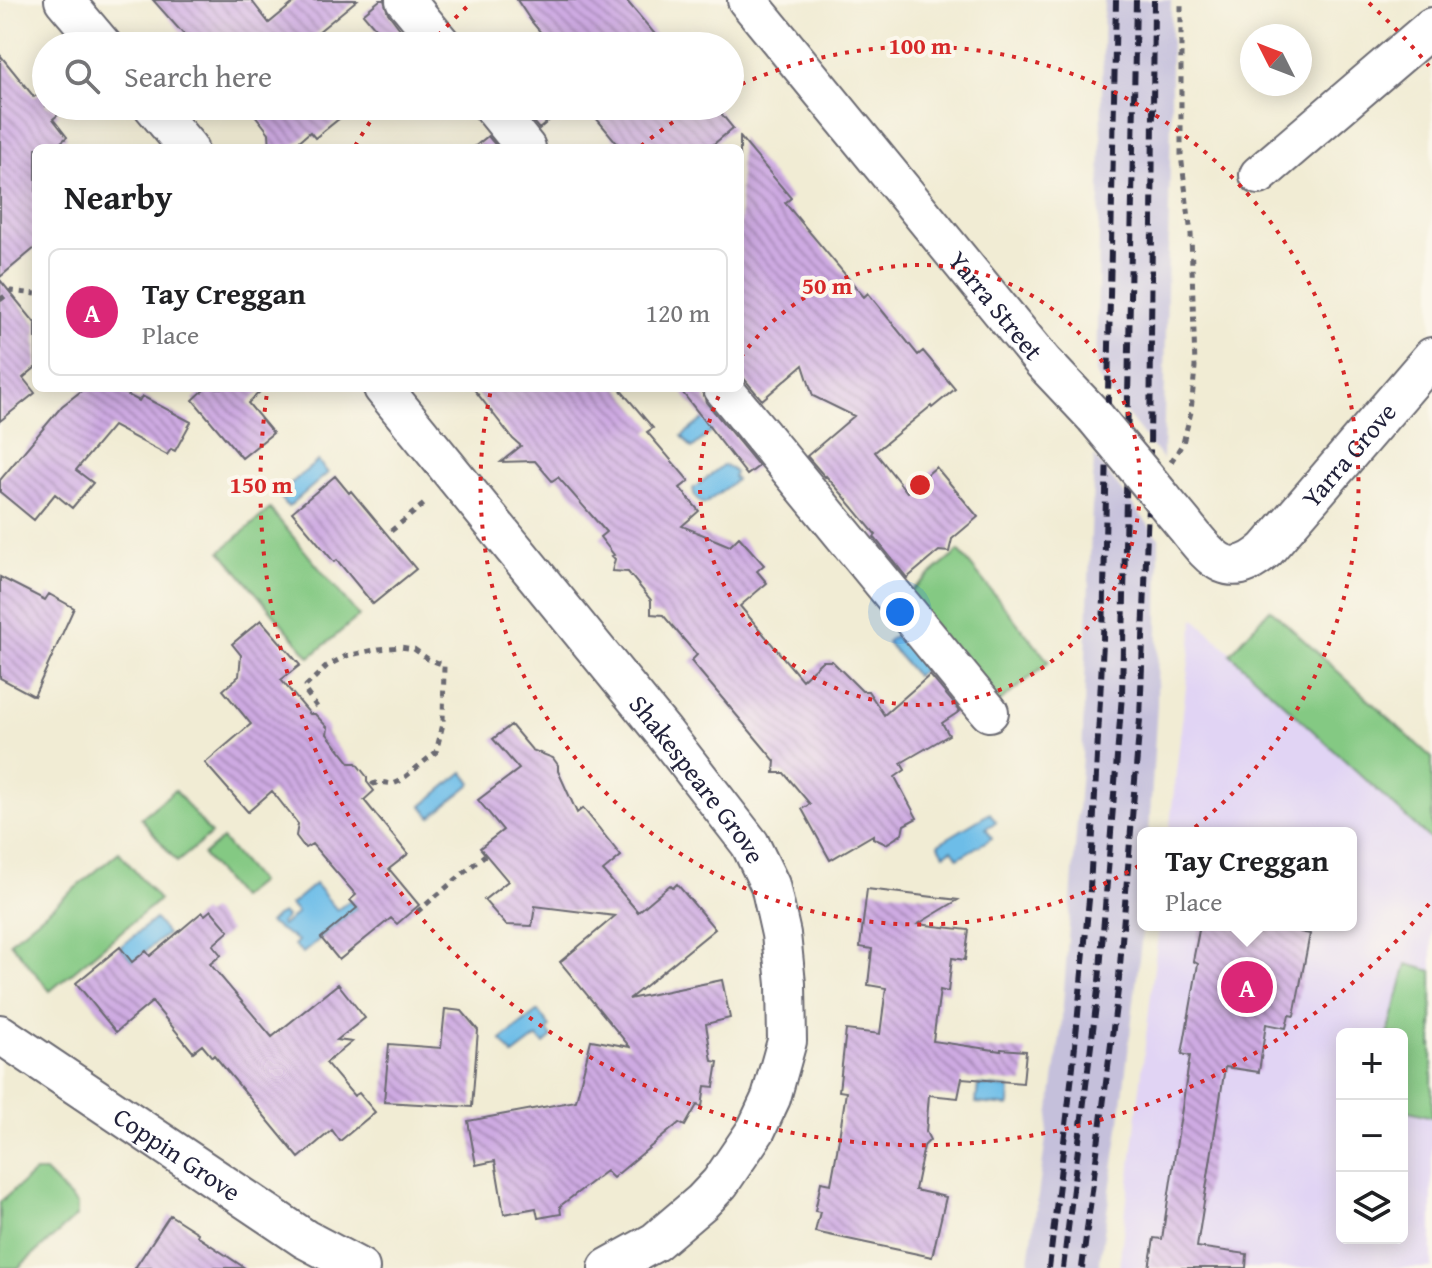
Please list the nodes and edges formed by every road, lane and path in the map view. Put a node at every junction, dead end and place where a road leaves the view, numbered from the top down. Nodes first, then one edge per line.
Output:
1 (64, 0) edge
2 (405, 0) edge
3 (747, 0) edge
4 (1181, 0) edge
5 (1432, 27) edge
6 (91, 32) edge
7 (431, 32) edge
8 (165, 120) edge
9 (503, 120) edge
10 (185, 144) edge
11 (523, 144) edge
12 (1259, 175) dead end
13 (32, 294) edge
14 (0, 300) edge
15 (1432, 357) edge
16 (386, 392) edge
17 (726, 392) edge
18 (1162, 498) junction
19 (424, 504) dead end
20 (391, 531) dead end
21 (1266, 550) joint
22 (317, 707) dead end
23 (989, 712) dead end
24 (371, 787) dead end
25 (485, 855) dead end
26 (417, 912) dead end
27 (0, 1034) edge
28 (360, 1268) edge
29 (608, 1268) edge

1 - 6 street
2 - 7 street
3 - 18 street, Yarra Street, bridge
4 - 18 path
5 - 12 street
8 - 10 street
9 - 11 street
13 - 14 path
15 - 21 street, Yarra Grove
16 - 29 street, Shakespeare Grove
17 - 23 street
18 - 21 street, Yarra Street
19 - 20 path
22 - 24 path
25 - 26 path
27 - 28 street, Coppin Grove

